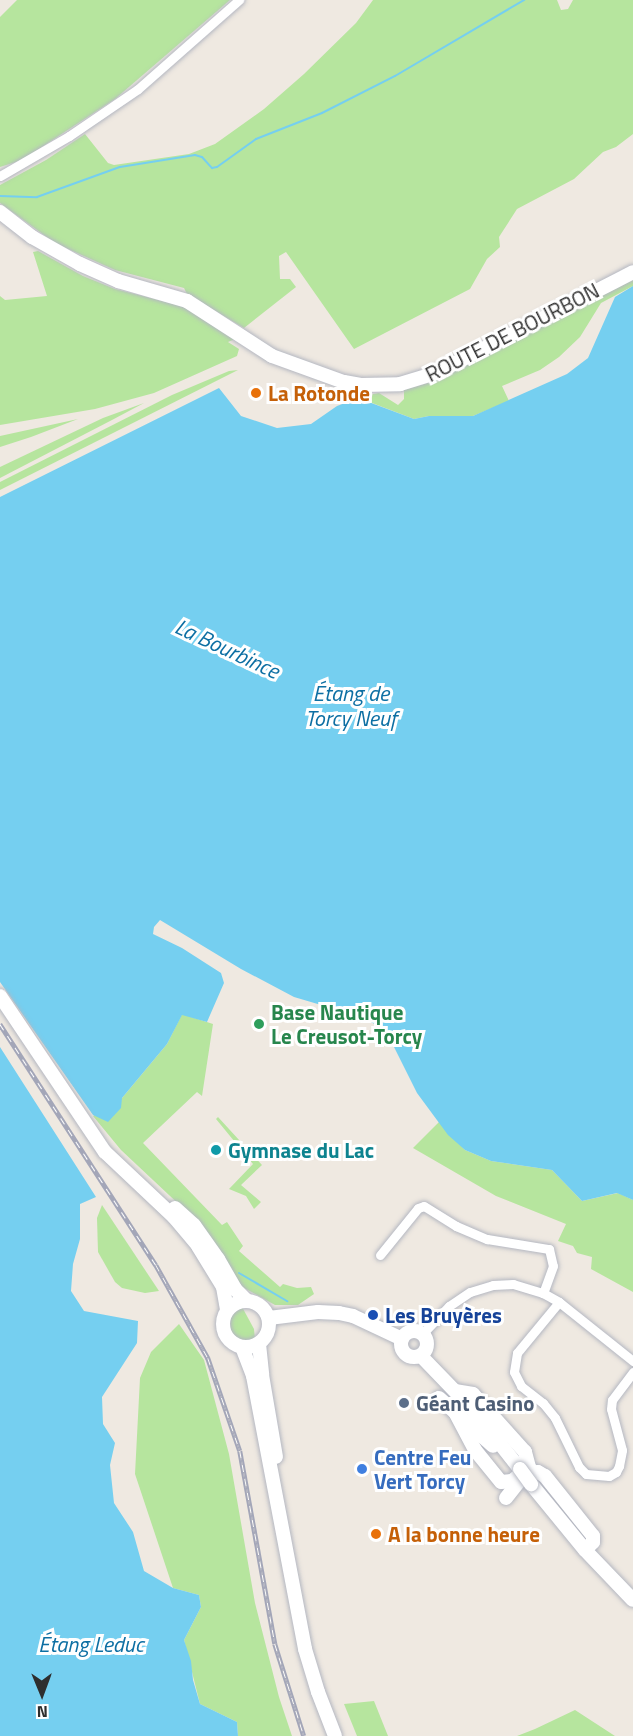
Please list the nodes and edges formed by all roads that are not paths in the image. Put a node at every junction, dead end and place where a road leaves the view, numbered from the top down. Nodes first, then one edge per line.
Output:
1 (239, 0) edge
2 (0, 176) edge
3 (0, 212) edge
4 (633, 272) edge
5 (0, 996) edge
6 (86, 1124) junction
7 (380, 1255) dead end
8 (543, 1293) junction
9 (246, 1300) junction
10 (559, 1302) junction
11 (227, 1310) junction
12 (269, 1318) junction
13 (422, 1334) junction
14 (402, 1339) junction
15 (259, 1344) junction
16 (242, 1347) junction
17 (421, 1356) junction
18 (633, 1361) edge
19 (633, 1372) edge
20 (456, 1391) junction
21 (439, 1398) dead end
22 (455, 1412) junction
23 (520, 1469) junction
24 (506, 1498) dead end
25 (585, 1550) junction
26 (288, 1561) junction
27 (633, 1600) edge
28 (335, 1736) edge

1 - 2 street
3 - 4 street, ROUTE DE BOURBON
5 - 6 street
6 - 9 street
6 - 11 street
7 - 8 street
8 - 10 street
8 - 13 street
9 - 11 street
9 - 12 street
10 - 18 street
10 - 19 street
11 - 16 street
12 - 14 street
12 - 15 street
13 - 14 street
13 - 17 street
14 - 17 street
15 - 16 street
15 - 26 street
16 - 26 street
17 - 20 street
20 - 22 street
20 - 23 street
21 - 22 street
22 - 23 street
23 - 25 street, bridge
24 - 25 street
25 - 27 street
26 - 28 street

